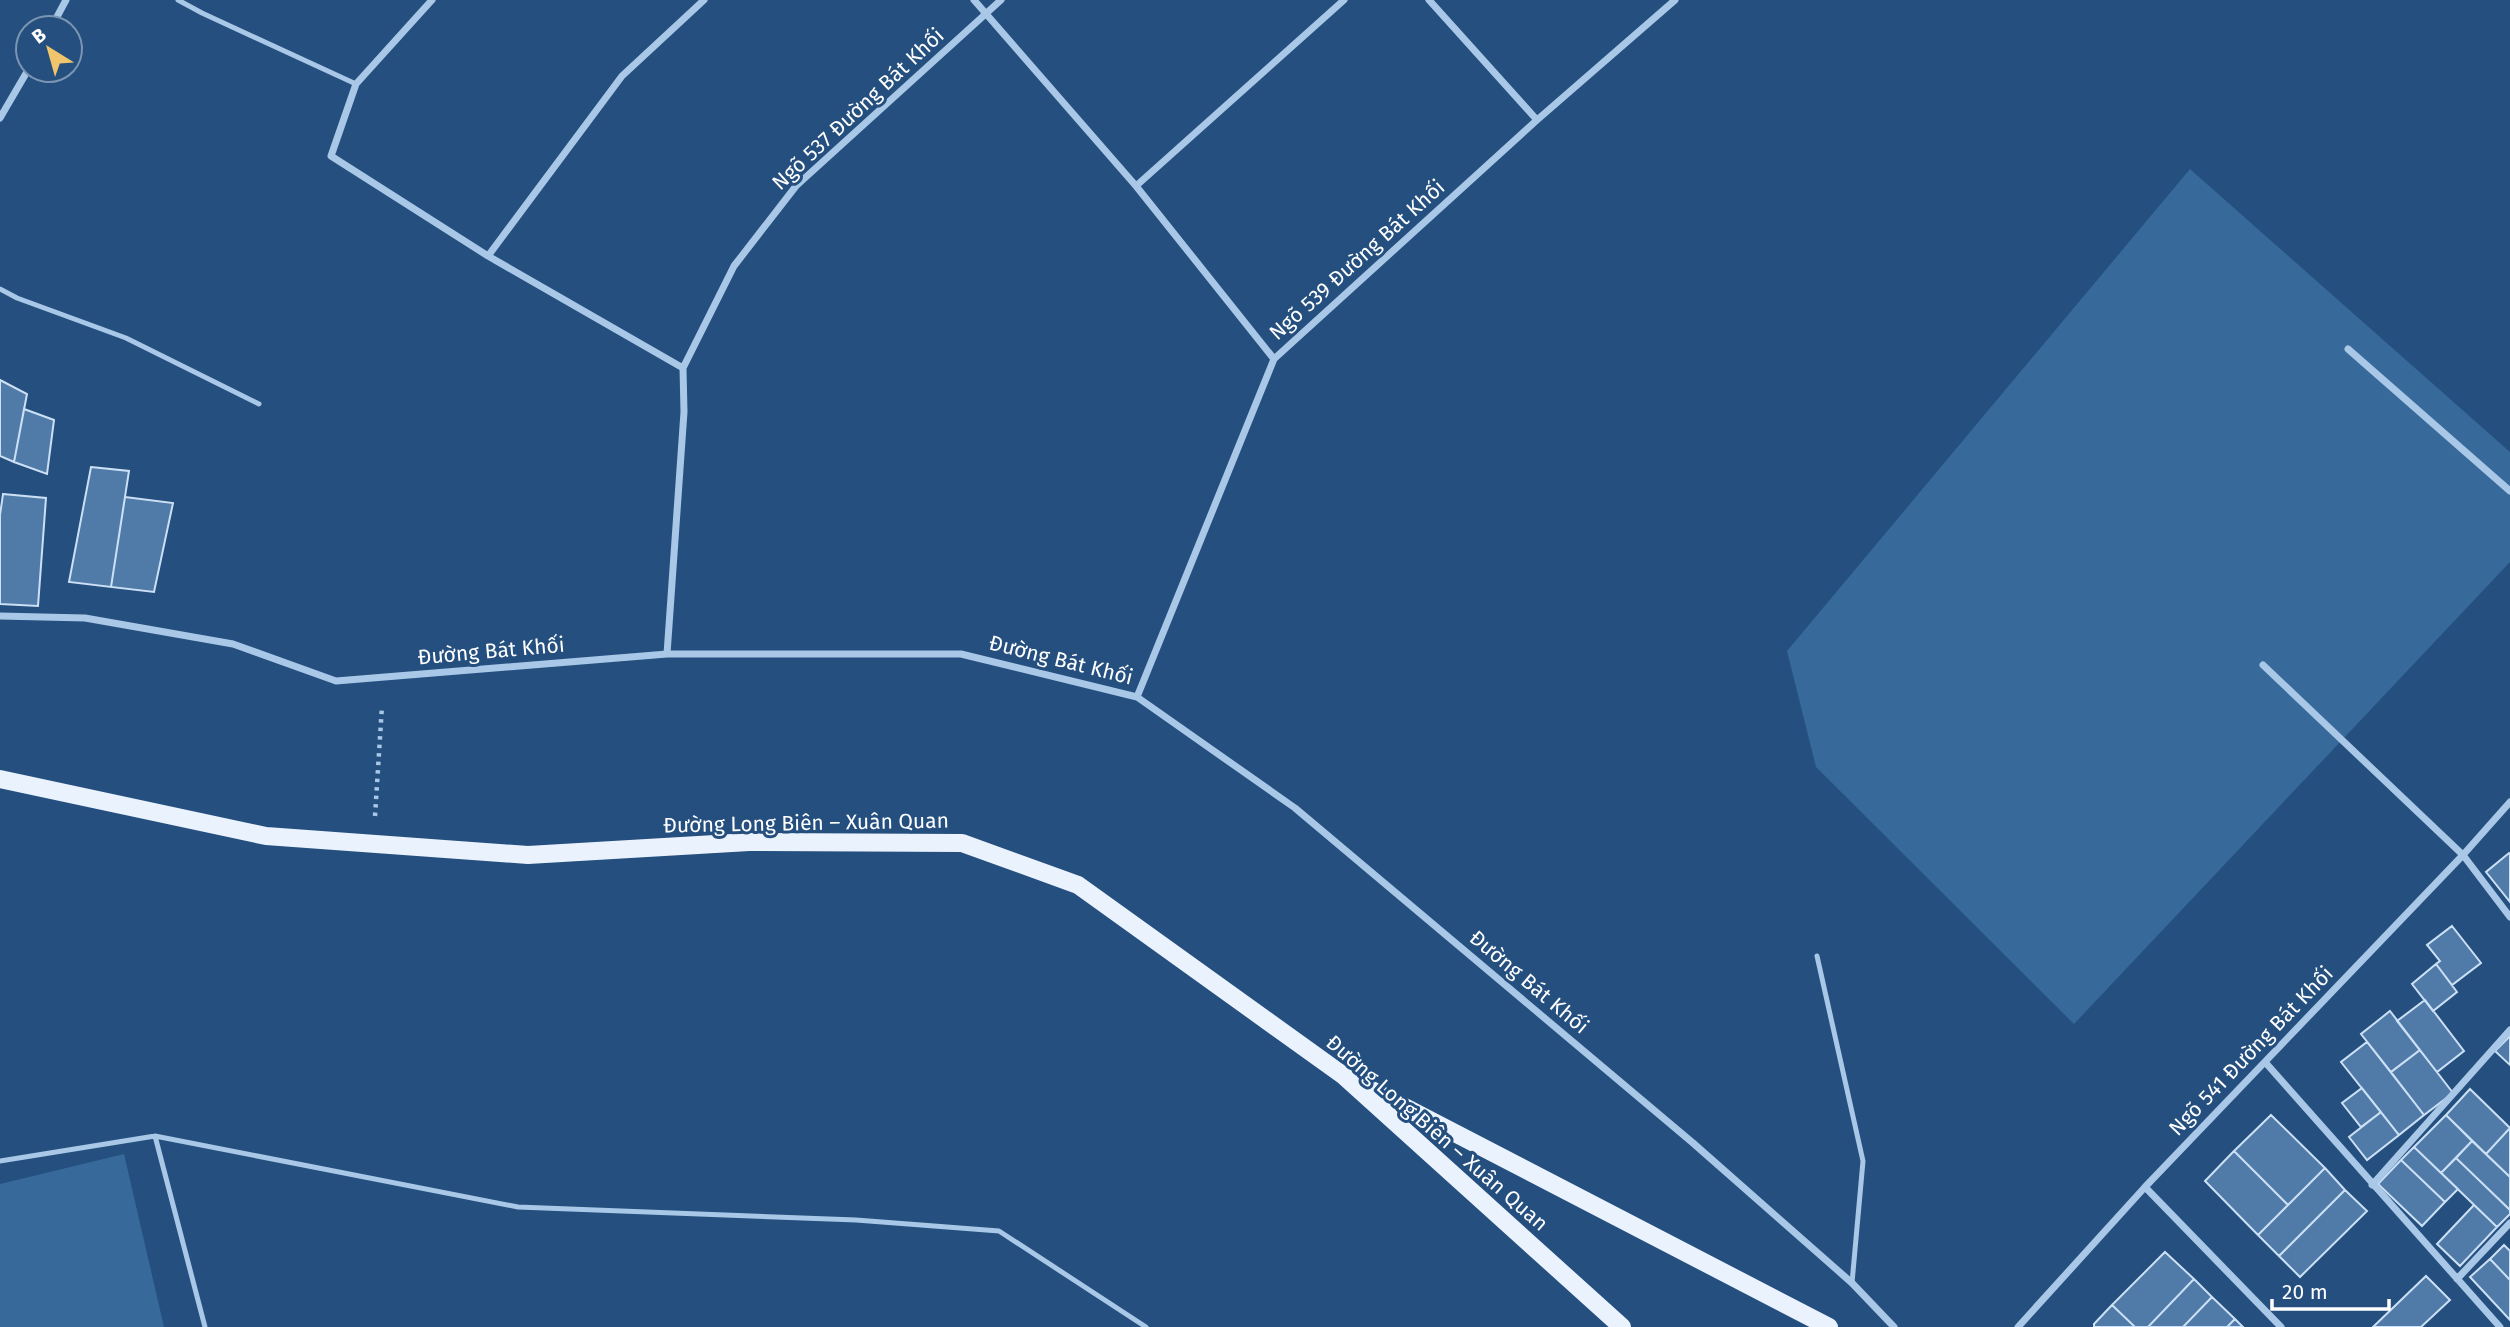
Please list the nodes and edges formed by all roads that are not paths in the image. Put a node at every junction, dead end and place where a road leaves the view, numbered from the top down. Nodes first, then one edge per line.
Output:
1 (178, 0) edge
2 (432, 0) edge
3 (704, 0) edge
4 (974, 0) edge
5 (1001, 0) edge
6 (1344, 0) edge
7 (1429, 0) edge
8 (1675, 0) edge
9 (985, 14) junction
10 (20, 84) edge
11 (356, 85) junction
12 (0, 118) edge
13 (1537, 120) junction
14 (1136, 186) junction
15 (488, 256) junction
16 (0, 289) edge
17 (2348, 349) dead end
18 (1274, 359) junction
19 (683, 368) junction
20 (259, 404) dead end
21 (2510, 491) edge
22 (0, 616) edge
23 (667, 654) junction
24 (2263, 665) dead end
25 (1137, 697) junction
26 (0, 779) edge
27 (2510, 802) edge
28 (2463, 855) junction
29 (2510, 917) edge
30 (1817, 956) dead end
31 (2510, 1030) edge
32 (2265, 1062) junction
33 (1344, 1076) junction
34 (155, 1136) junction
35 (0, 1161) edge
36 (2372, 1185) junction
37 (2145, 1187) junction
38 (2510, 1223) edge
39 (2457, 1279) junction
40 (1852, 1283) junction
41 (205, 1327) edge
42 (1146, 1327) edge
43 (1622, 1327) edge
44 (1829, 1327) edge
45 (1894, 1327) edge
46 (2018, 1327) edge
47 (2281, 1327) edge
48 (2500, 1327) edge

1 - 11 lane
2 - 11 street
3 - 15 street
4 - 9 street
5 - 9 street, Ngõ 537 Đường Bát Khối
6 - 14 street
7 - 13 street
8 - 13 street, Ngõ 539 Đường Bát Khối
9 - 14 street
9 - 19 street, Ngõ 537 Đường Bát Khối
10 - 12 street
11 - 15 street
13 - 18 street, Ngõ 539 Đường Bát Khối
14 - 18 street
15 - 19 street
16 - 20 lane
17 - 21 street
18 - 25 street, Ngõ 539 Đường Bát Khối
19 - 23 street, Ngõ 537 Đường Bát Khối
22 - 23 street, Đường Bát Khối
23 - 25 street, Đường Bát Khối
24 - 28 street
25 - 40 street, Đường Bát Khối
26 - 33 main road, Đường Long Biên – Xuân Quan
27 - 28 street, Ngõ 541 Đường Bát Khối
28 - 29 street
28 - 32 street, Ngõ 541 Đường Bát Khối
30 - 40 lane
31 - 36 street
32 - 36 street
32 - 37 street, Ngõ 541 Đường Bát Khối
33 - 43 main road, Đường Long Biên – Xuân Quan
33 - 44 main road
34 - 35 lane
34 - 41 lane
34 - 42 lane
36 - 39 street
37 - 46 street, Ngõ 541 Đường Bát Khối
37 - 47 street
38 - 39 street
39 - 48 street
40 - 45 street, Đường Bát Khối

